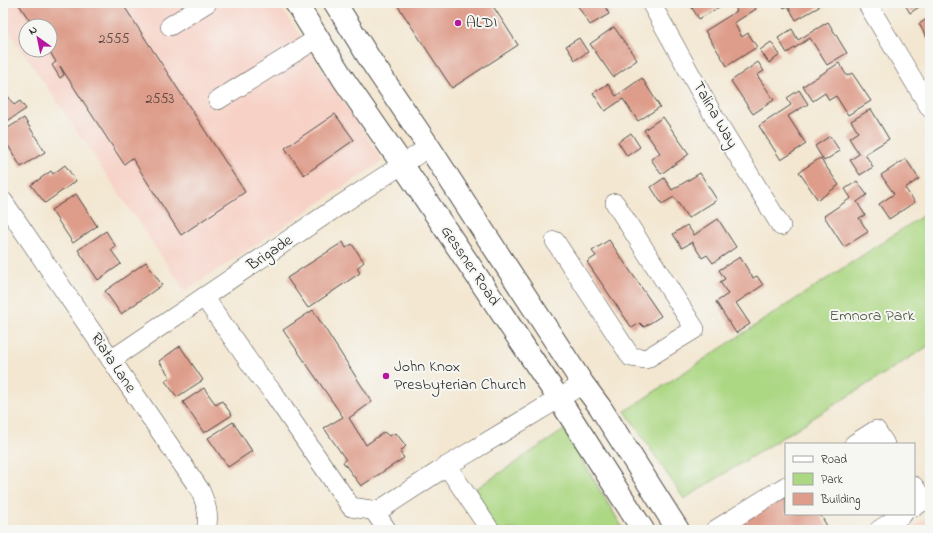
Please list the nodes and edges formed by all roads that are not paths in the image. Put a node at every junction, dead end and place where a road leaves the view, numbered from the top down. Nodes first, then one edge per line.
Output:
1 (207, 3) edge
2 (296, 3) edge
3 (335, 3) edge
4 (651, 3) edge
5 (866, 3) edge
6 (170, 26) dead end
7 (318, 38) junction
8 (218, 100) dead end
9 (930, 108) edge
10 (429, 147) junction
11 (402, 164) junction
12 (3, 201) edge
13 (615, 203) dead end
14 (781, 226) dead end
15 (555, 241) dead end
16 (204, 297) junction
17 (111, 360) junction
18 (583, 384) junction
19 (559, 399) junction
20 (856, 443) edge
21 (884, 443) edge
22 (447, 466) junction
23 (785, 487) edge
24 (374, 511) junction
25 (902, 515) edge
26 (206, 530) edge
27 (387, 530) edge
28 (490, 530) edge
29 (643, 530) edge
30 (678, 530) edge
31 (715, 530) edge
32 (879, 530) edge

1 - 6 street
2 - 7 main road, Gessner Road
3 - 10 main road, Gessner Road
4 - 14 street, Talina Way
5 - 9 street
7 - 8 street
7 - 11 main road, Gessner Road
10 - 11 street, Brigade
10 - 18 main road, Gessner Road
11 - 16 street, Brigade
11 - 19 main road, Gessner Road
12 - 17 street, Riata Lane
13 - 15 street
16 - 17 street, Brigade
16 - 24 street
17 - 26 street, Riata Lane
18 - 19 street
18 - 30 main road, Gessner Road
19 - 22 street
19 - 29 main road, Gessner Road
20 - 21 street
22 - 24 street
22 - 28 street
23 - 31 street
24 - 27 street
25 - 32 street

